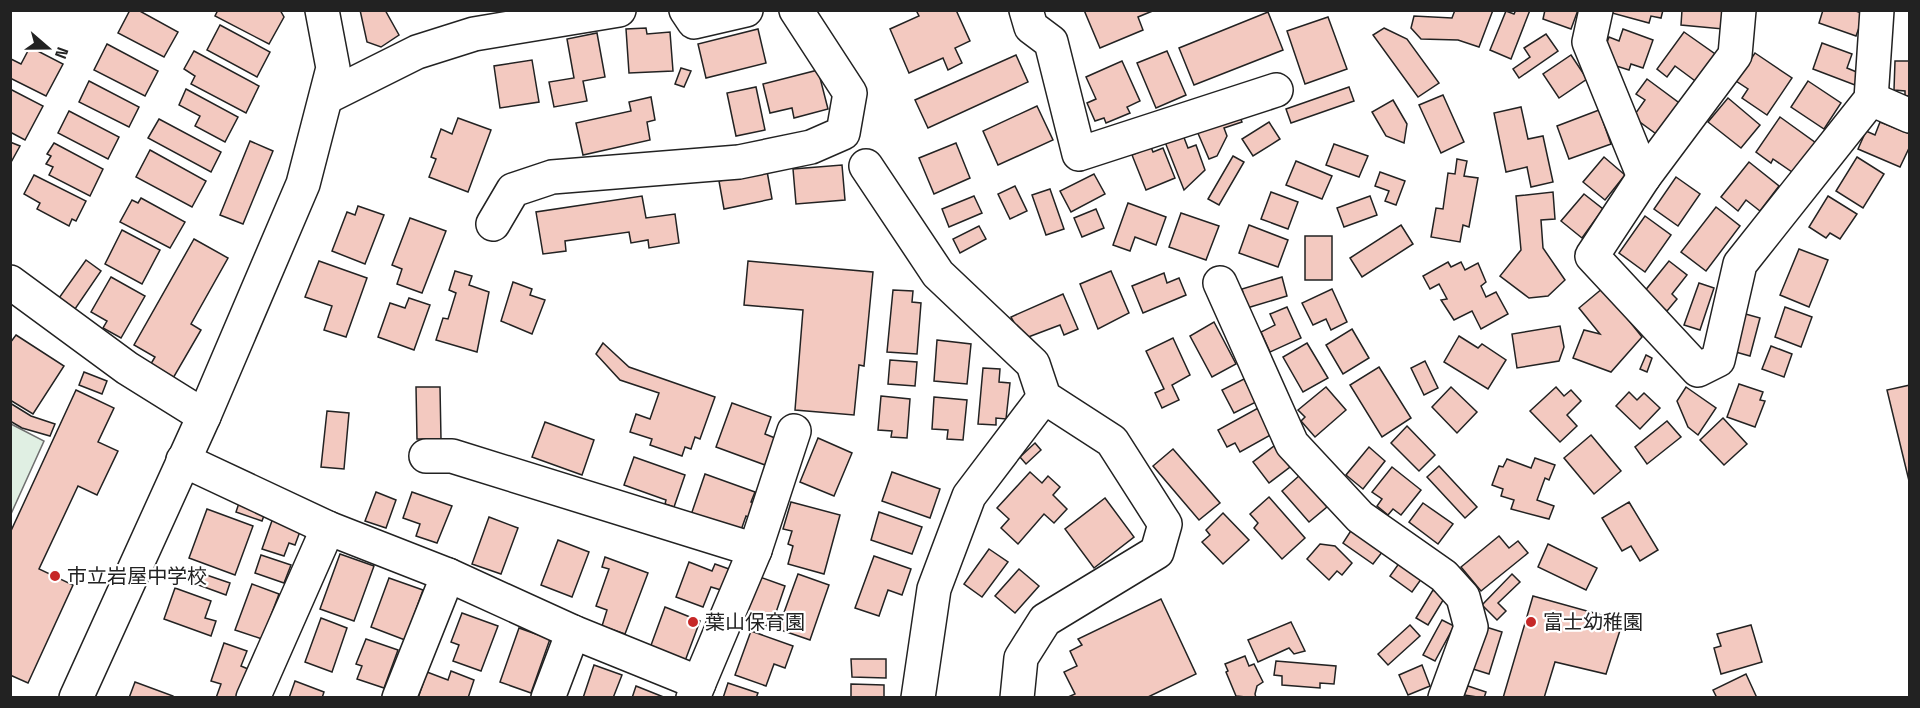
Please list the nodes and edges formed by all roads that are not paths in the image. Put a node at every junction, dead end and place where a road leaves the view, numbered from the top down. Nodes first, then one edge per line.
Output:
1 (322, 10) edge
2 (619, 10) edge
3 (686, 10) edge
4 (746, 10) edge
5 (796, 10) edge
6 (1026, 10) edge
7 (1596, 10) edge
8 (1738, 10) edge
9 (1877, 10) edge
10 (474, 22) edge
11 (1276, 90) dead end
12 (327, 97) junction
13 (1871, 99) junction
14 (1910, 116) edge
15 (866, 166) dead end
16 (1644, 177) junction
17 (493, 224) dead end
18 (10, 282) edge
19 (1220, 283) dead end
20 (1044, 397) junction
21 (204, 416) junction
22 (794, 430) dead end
23 (426, 456) dead end
24 (183, 460) junction
25 (328, 528) junction
26 (755, 550) junction
27 (448, 575) junction
28 (573, 632) junction
29 (696, 690) edge
30 (76, 698) edge
31 (253, 698) edge
32 (399, 698) edge
33 (548, 698) edge
34 (918, 698) edge
35 (1017, 698) edge
36 (1445, 698) edge

1 - 12 street
2 - 10 street
3 - 4 street
5 - 17 street
6 - 11 street
7 - 16 street
8 - 16 street
9 - 13 street
10 - 12 street
12 - 21 street
13 - 14 street
13 - 16 street
15 - 20 street
18 - 21 street
19 - 36 street
20 - 34 street
20 - 35 street
21 - 24 street
22 - 26 street
23 - 26 street
24 - 25 street
24 - 30 street
25 - 27 street
25 - 31 street
26 - 29 street
27 - 28 street
27 - 32 street
28 - 29 street
28 - 33 street

